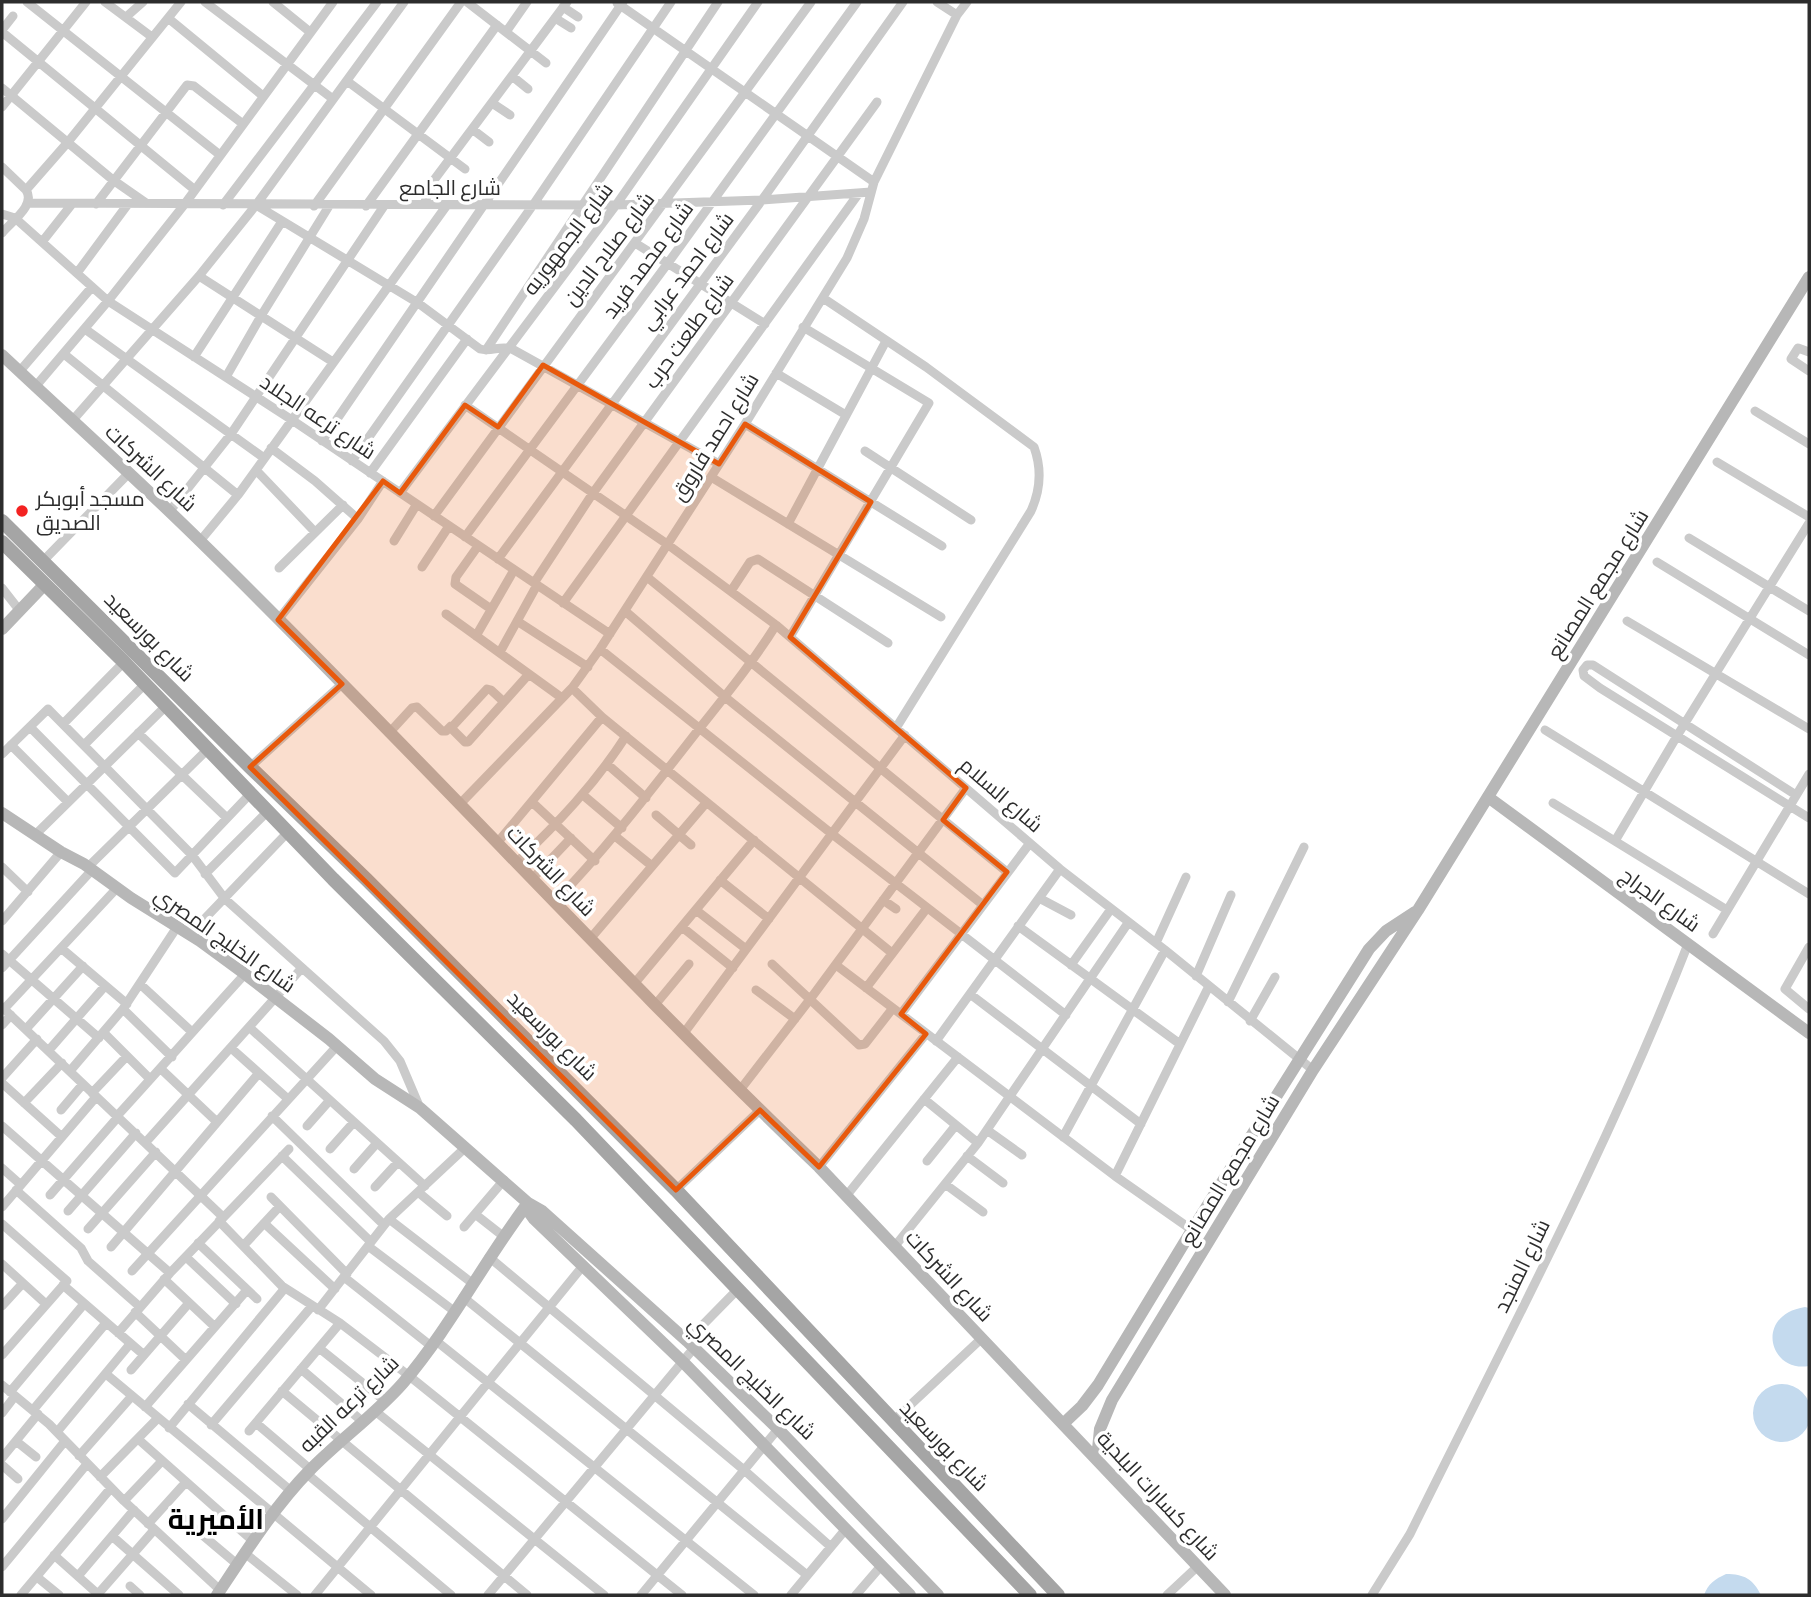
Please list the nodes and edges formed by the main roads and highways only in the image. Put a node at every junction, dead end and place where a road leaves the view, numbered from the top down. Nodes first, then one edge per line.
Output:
1 (2, 520) edge
2 (3, 545) edge
3 (345, 858) junction
4 (333, 879) junction
5 (366, 879) junction
6 (354, 899) junction
7 (1030, 1595) edge
8 (1058, 1595) edge

1 - 3 main road, شارع بورسعيد
2 - 4 main road, شارع بورسعيد
3 - 4 main road
3 - 5 main road, شارع بورسعيد
4 - 6 main road, شارع بورسعيد
5 - 6 main road
5 - 8 main road, شارع بورسعيد
6 - 7 main road, شارع بورسعيد

